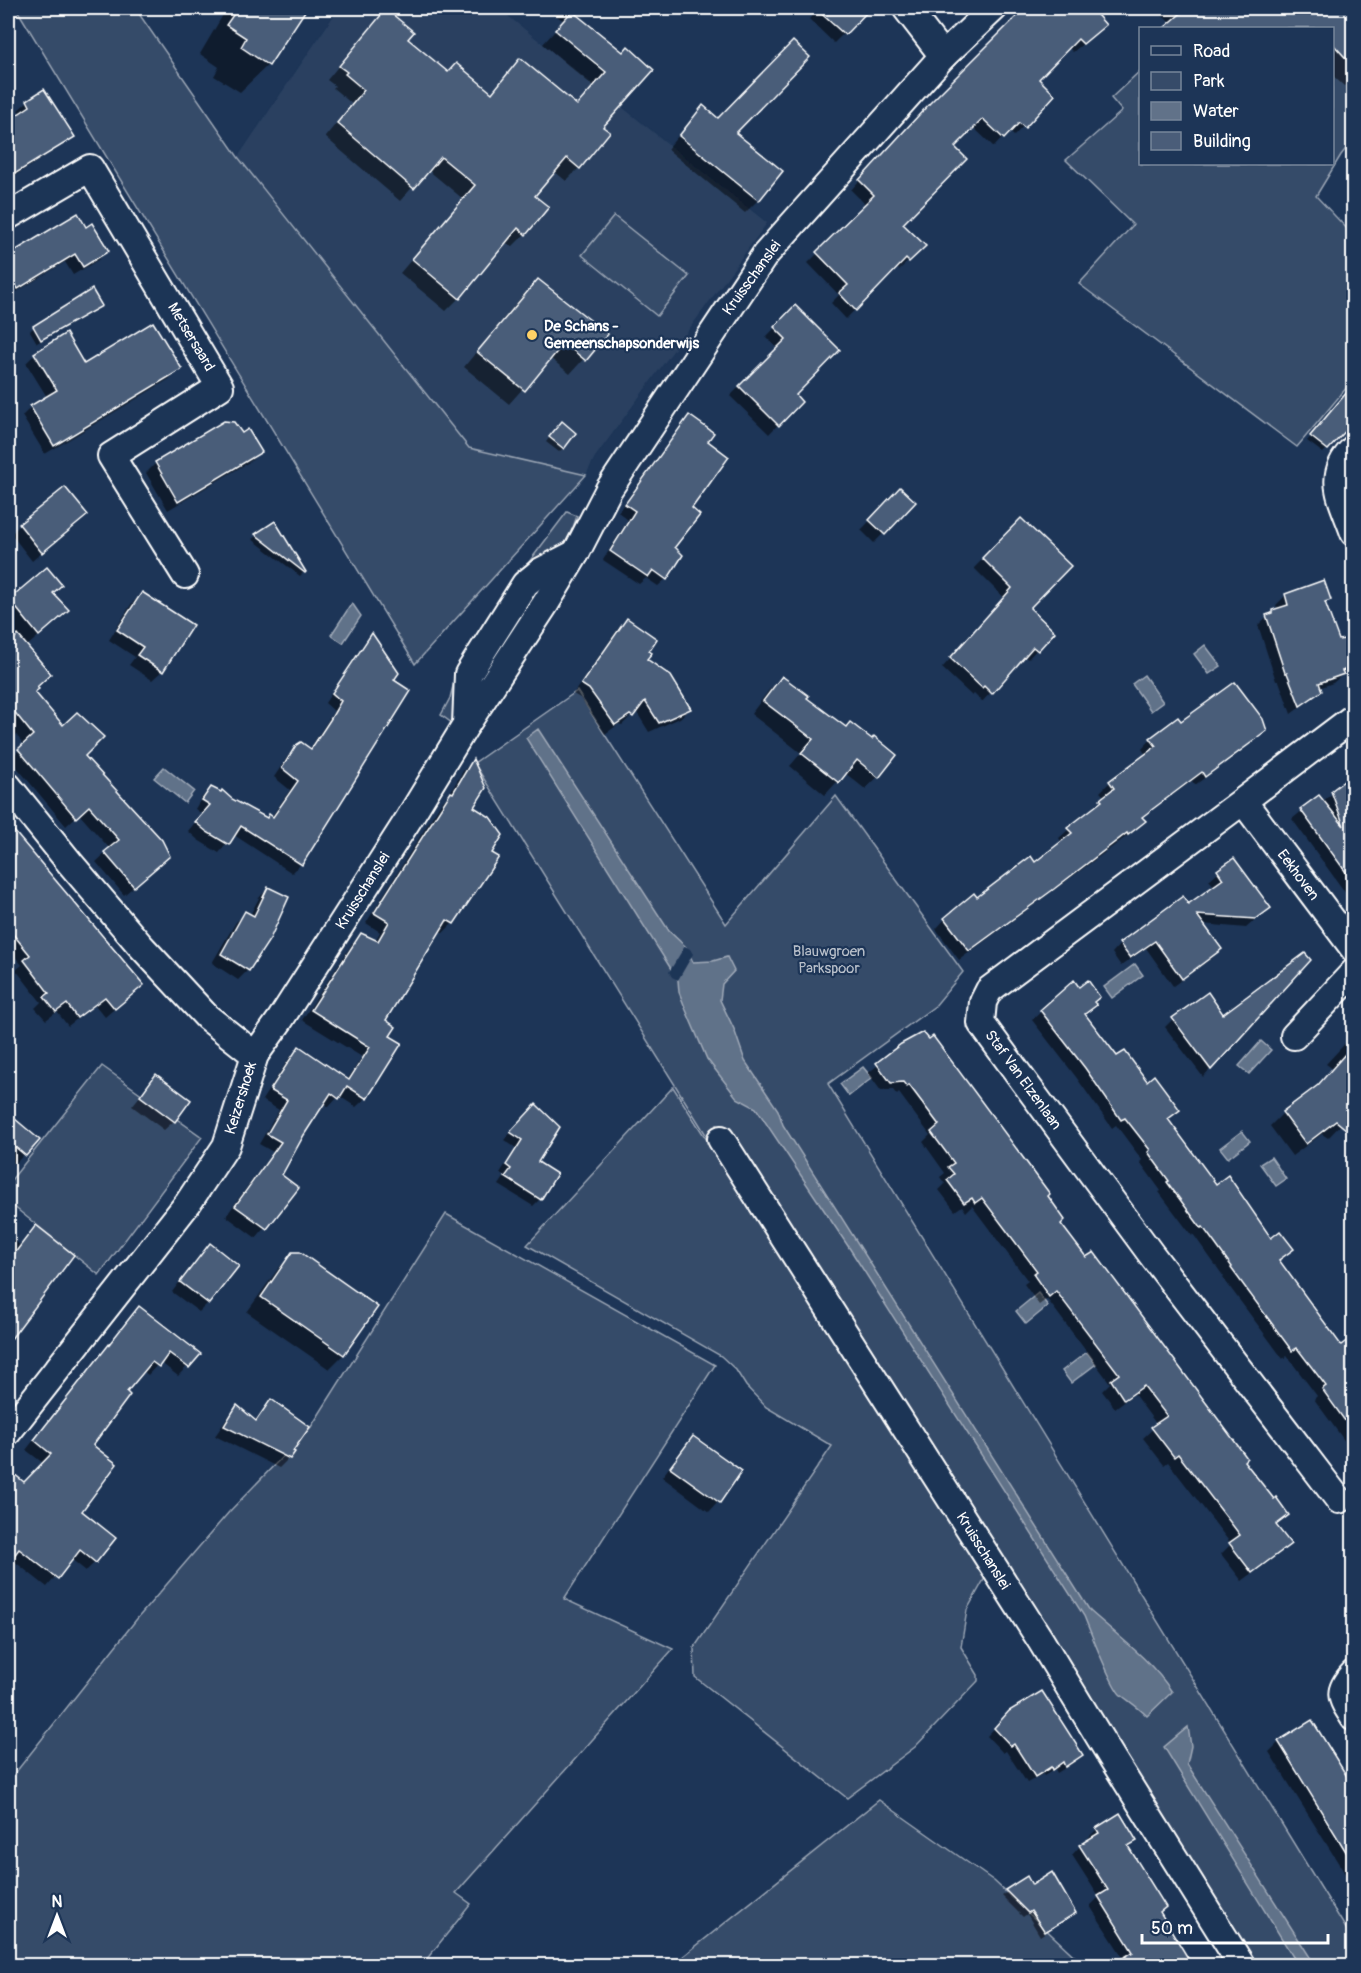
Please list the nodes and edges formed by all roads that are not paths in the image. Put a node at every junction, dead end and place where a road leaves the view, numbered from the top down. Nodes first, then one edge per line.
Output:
1 (906, 8) edge
2 (994, 8) edge
3 (943, 56) junction
4 (8, 216) edge
5 (1353, 448) edge
6 (1353, 533) edge
7 (185, 575) dead end
8 (1353, 717) edge
9 (8, 786) edge
10 (1243, 801) junction
11 (1353, 949) edge
12 (1353, 972) edge
13 (1294, 1036) dead end
14 (255, 1055) junction
15 (721, 1139) dead end
16 (8, 1432) edge
17 (1339, 1500) dead end
18 (1353, 1673) edge
19 (1353, 1718) edge
20 (1242, 1965) edge

1 - 3 street
2 - 3 street, Kruisschanslei
3 - 14 street, Kruisschanslei
4 - 7 street, Metsersaard
5 - 6 street
8 - 10 street, Staf Van Elzenlaan
9 - 14 street, Keizershoek
10 - 11 street, Eekhoven
10 - 17 street, Staf Van Elzenlaan
12 - 13 street
14 - 16 street, Keizershoek
15 - 20 street, Kruisschanslei
18 - 19 street

